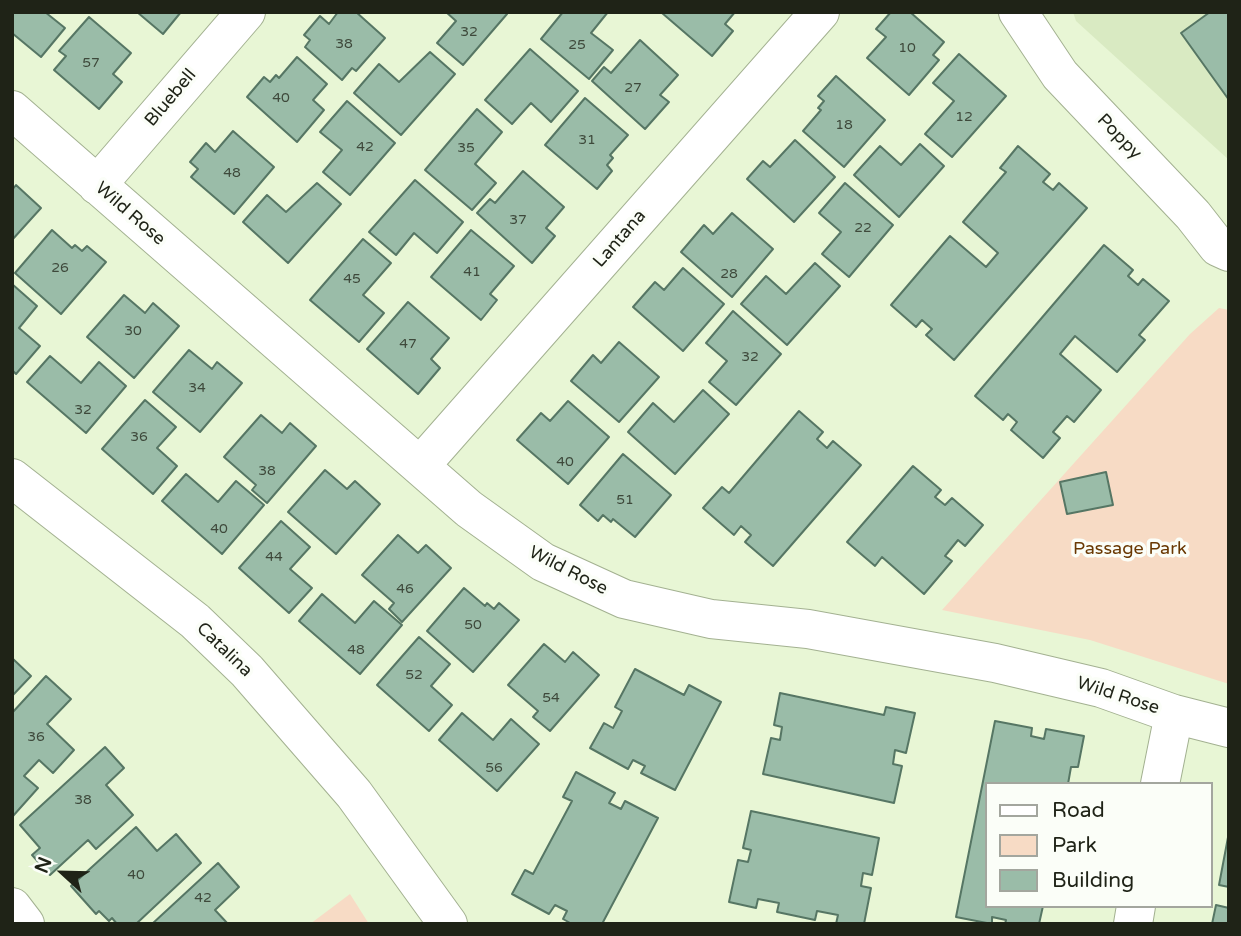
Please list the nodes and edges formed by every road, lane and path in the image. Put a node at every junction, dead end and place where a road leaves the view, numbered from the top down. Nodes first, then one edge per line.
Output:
1 (246, 12) edge
2 (820, 12) edge
3 (1018, 12) edge
4 (12, 110) edge
5 (97, 185) junction
6 (1229, 252) edge
7 (420, 466) junction
8 (12, 478) edge
9 (1174, 714) junction
10 (1229, 728) edge
11 (1160, 782) edge
12 (400, 859) junction
13 (12, 907) edge
14 (25, 924) edge
15 (429, 924) edge
16 (448, 924) edge

1 - 5 street, Bluebell
2 - 7 street, Lantana
3 - 6 street, Poppy
4 - 5 street, Wild Rose
5 - 7 street, Wild Rose
7 - 9 street, Wild Rose
8 - 12 street, Catalina
9 - 10 street, Wild Rose
9 - 11 street
12 - 15 street, Catalina
12 - 16 street, Catalina
13 - 14 street

